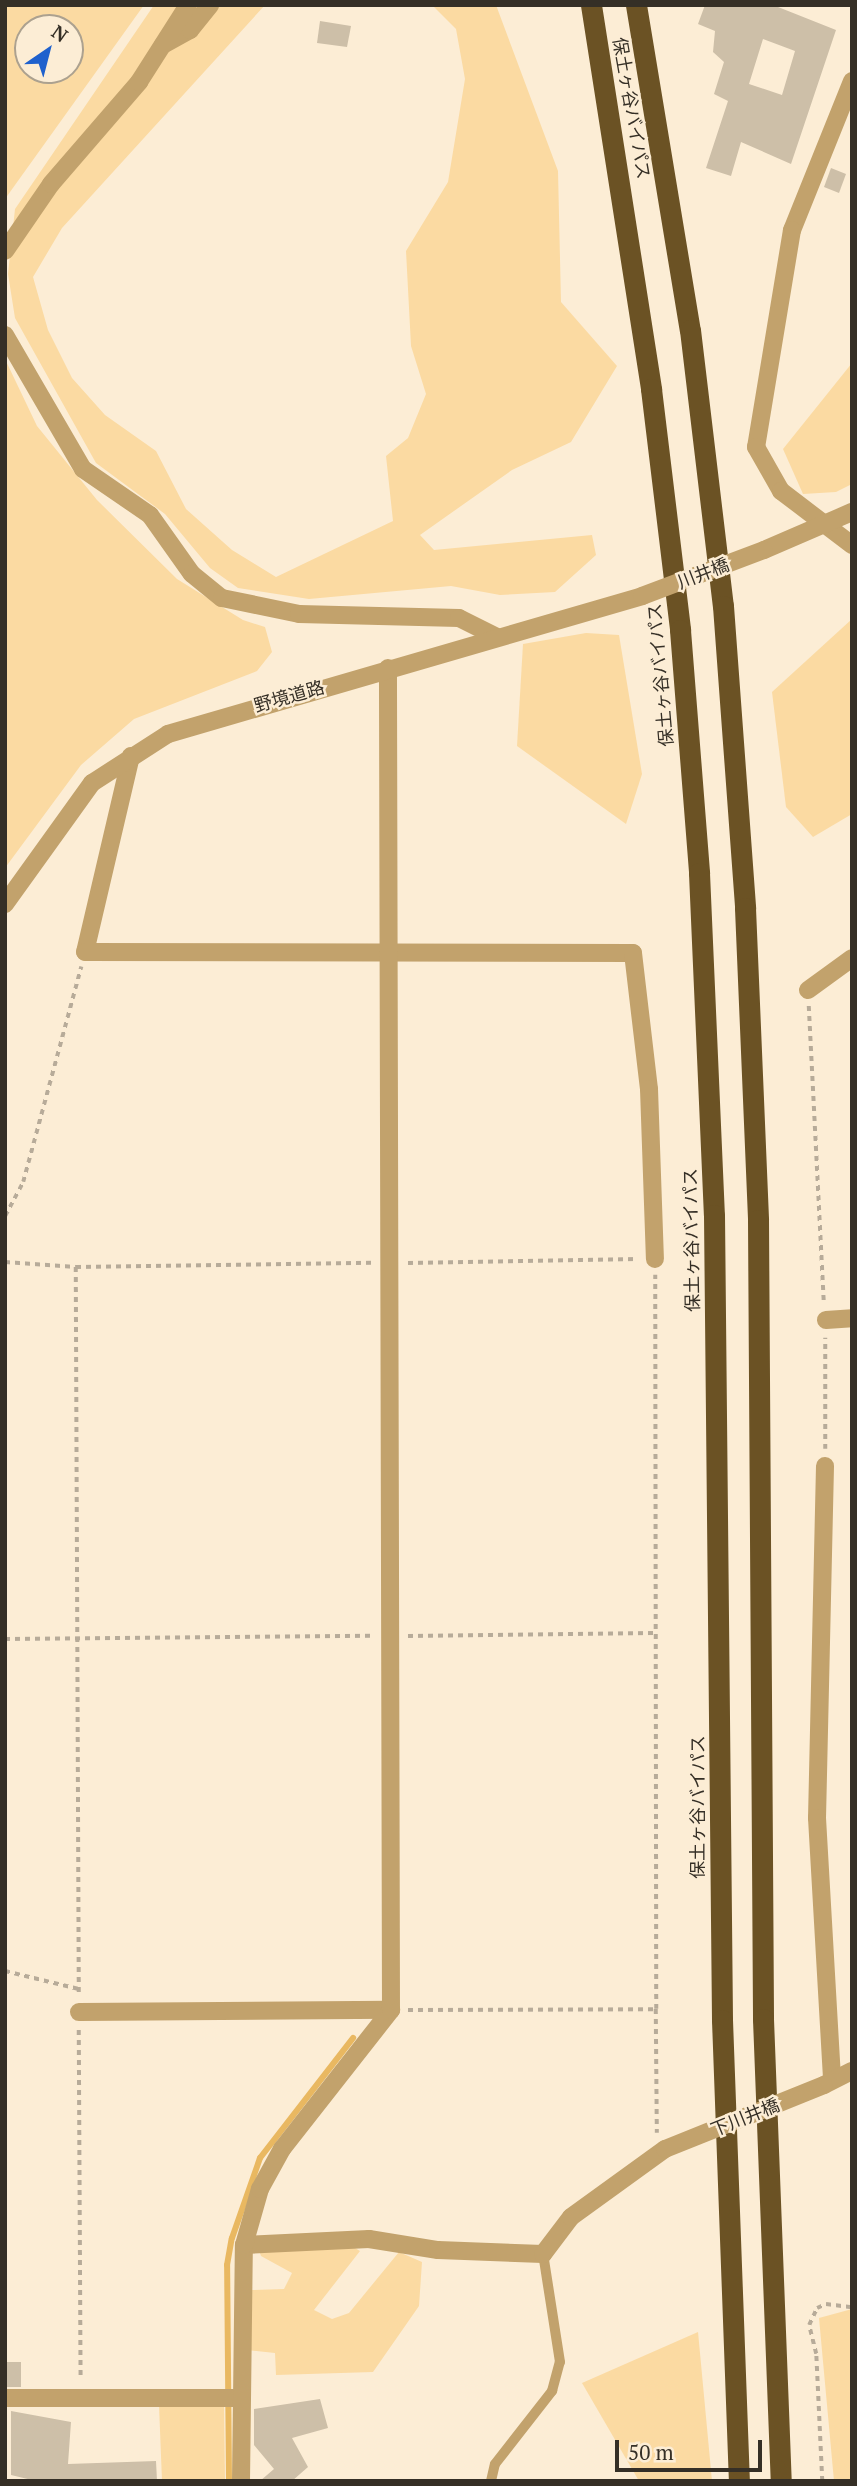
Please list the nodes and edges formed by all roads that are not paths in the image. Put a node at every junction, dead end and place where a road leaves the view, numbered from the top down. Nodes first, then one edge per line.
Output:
1 (188, 5) edge
2 (210, 5) edge
3 (591, 5) edge
4 (636, 5) edge
5 (162, 46) junction
6 (852, 81) edge
7 (5, 251) edge
8 (5, 335) edge
9 (852, 512) edge
10 (821, 525) junction
11 (852, 545) edge
12 (642, 596) joint
13 (497, 636) junction
14 (388, 668) junction
15 (131, 756) junction
16 (5, 904) edge
17 (391, 951) junction
18 (852, 958) edge
19 (808, 990) road end
20 (655, 1259) road end
21 (852, 1318) edge
22 (825, 1320) road end
23 (825, 1466) road end
24 (391, 2010) junction
25 (79, 2012) road end
26 (852, 2071) edge
27 (828, 2083) junction
28 (244, 2245) junction
29 (543, 2254) junction
30 (5, 2398) edge
31 (240, 2398) junction
32 (241, 2481) edge
33 (491, 2481) edge
34 (739, 2481) edge
35 (781, 2481) edge

1 - 5 street
2 - 5 street
3 - 34 highway, 保土ヶ谷バイパス
4 - 35 highway, 保土ヶ谷バイパス
5 - 7 street
6 - 10 street
8 - 13 street
9 - 10 street
10 - 11 street
10 - 12 street, 川井橋, bridge
12 - 13 street, 野境道路
13 - 14 street, 野境道路
14 - 15 street, 野境道路
14 - 17 street
15 - 16 street, 野境道路
15 - 17 street
17 - 20 street
17 - 24 street
18 - 19 street
21 - 22 street
23 - 27 street
24 - 25 street
24 - 28 street
26 - 27 street, 下川井橋
27 - 29 street, 下川井橋, bridge
28 - 29 street
28 - 31 street
29 - 33 lane
30 - 31 street
31 - 32 street

